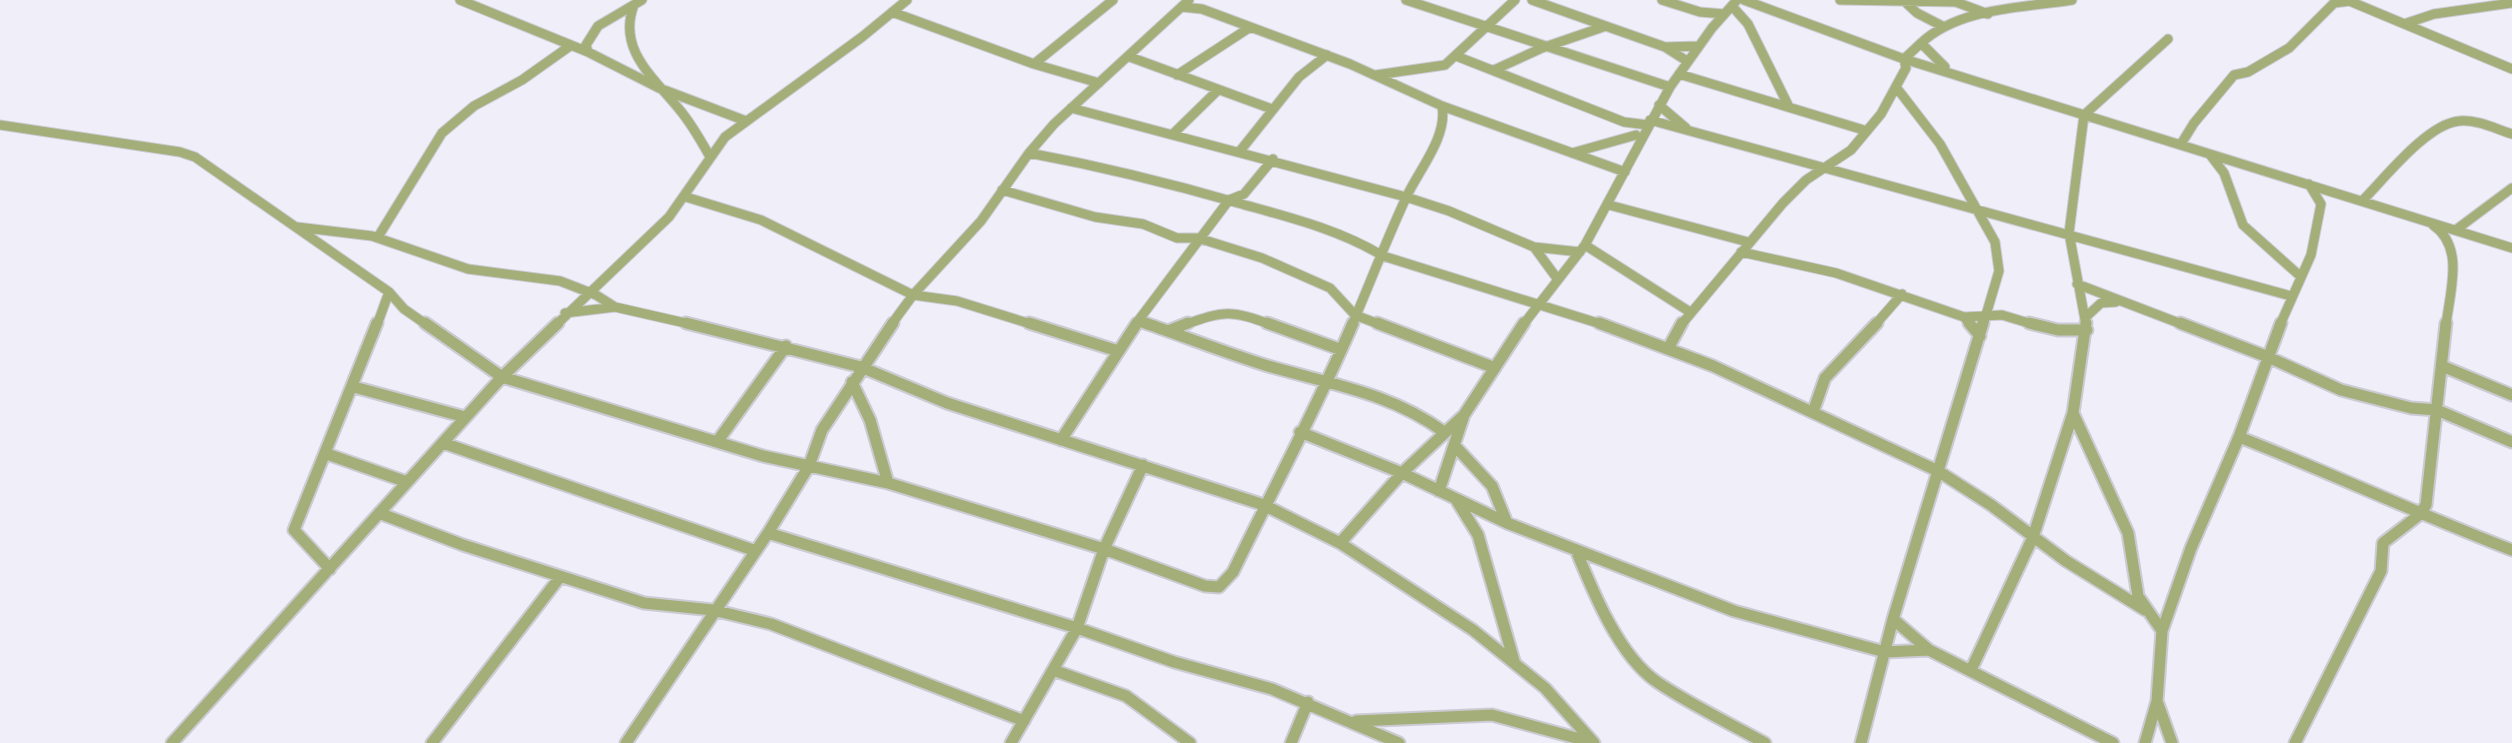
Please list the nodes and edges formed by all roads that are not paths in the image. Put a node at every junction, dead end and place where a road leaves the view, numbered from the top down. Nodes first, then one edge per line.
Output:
1 (460, 0) edge
2 (907, 0) edge
3 (1113, 0) edge
4 (1406, 0) edge
5 (1515, 0) edge
6 (1532, 0) edge
7 (1662, 0) edge
8 (1744, 0) edge
9 (1840, 0) edge
10 (2048, 0) edge
11 (2067, 1) edge
12 (2333, 1) edge
13 (2349, 1) edge
14 (638, 2) edge
15 (1188, 2) edge
16 (1904, 2) edge
17 (1734, 3) edge
18 (2512, 3) edge
19 (1202, 9) junction
20 (892, 12) junction
21 (1700, 12) junction
22 (1917, 13) junction
23 (1724, 14) junction
24 (1990, 14) junction
25 (2407, 23) junction
26 (1489, 26) junction
27 (1606, 26) junction
28 (1944, 27) junction
29 (1249, 28) junction
30 (1712, 28) junction
31 (1924, 39) junction
32 (2168, 39) dead end
33 (570, 46) junction
34 (1547, 46) junction
35 (1699, 46) junction
36 (1665, 47) junction
37 (588, 52) junction
38 (1326, 55) junction
39 (1457, 56) junction
40 (1130, 57) junction
41 (1687, 61) junction
42 (1034, 64) junction
43 (1905, 64) junction
44 (2512, 69) edge
45 (1494, 70) junction
46 (1955, 73) junction
47 (1679, 74) junction
48 (1178, 75) junction
49 (1376, 75) junction
50 (1099, 83) junction
51 (1896, 87) junction
52 (659, 88) junction
53 (1670, 88) junction
54 (1217, 91) junction
55 (1659, 105) junction
56 (1442, 106) junction
57 (1789, 107) junction
58 (1071, 108) junction
59 (1272, 109) junction
60 (1459, 112) junction
61 (2084, 115) junction
62 (1444, 117) junction
63 (746, 121) junction
64 (1624, 122) junction
65 (1649, 122) junction
66 (0, 125) edge
67 (1688, 130) junction
68 (1867, 131) junction
69 (1174, 133) junction
70 (2512, 134) edge
71 (1638, 136) junction
72 (2181, 144) junction
73 (1240, 151) junction
74 (2208, 152) junction
75 (1029, 153) junction
76 (1572, 153) junction
77 (709, 155) junction
78 (1273, 159) junction
79 (1804, 161) junction
80 (1828, 169) junction
81 (1625, 172) junction
82 (1806, 180) junction
83 (2309, 184) junction
84 (2512, 188) edge
85 (1002, 190) junction
86 (2343, 194) junction
87 (686, 197) junction
88 (1406, 197) junction
89 (1229, 200) junction
90 (2363, 200) junction
91 (2321, 204) junction
92 (1609, 205) junction
93 (1977, 212) junction
94 (2424, 220) junction
95 (2473, 220) junction
96 (295, 226) junction
97 (2457, 229) junction
98 (2069, 233) junction
99 (378, 237) junction
100 (1198, 238) junction
101 (2484, 239) junction
102 (1748, 242) junction
103 (1534, 247) junction
104 (1583, 248) junction
105 (2512, 248) edge
106 (1741, 252) junction
107 (1383, 256) junction
108 (2300, 276) junction
109 (1556, 277) junction
110 (2077, 284) junction
111 (591, 289) junction
112 (389, 292) junction
113 (1902, 294) junction
114 (913, 295) junction
115 (2291, 296) junction
116 (2101, 298) junction
117 (1537, 304) junction
118 (615, 306) junction
119 (1690, 312) junction
120 (1987, 312) junction
121 (565, 313) junction
122 (1355, 315) junction
123 (2087, 316) junction
124 (1964, 317) junction
125 (1138, 321) junction
126 (2087, 330) junction
127 (1168, 331) junction
128 (1980, 337) junction
129 (786, 346) junction
130 (1669, 347) junction
131 (1339, 349) junction
132 (1118, 351) junction
133 (2268, 357) junction
134 (2442, 366) junction
135 (861, 367) junction
136 (1495, 368) junction
137 (502, 377) junction
138 (1329, 380) junction
139 (852, 382) junction
140 (354, 387) junction
141 (2512, 395) edge
142 (2437, 410) junction
143 (1813, 412) junction
144 (2073, 413) junction
145 (1464, 415) junction
146 (465, 417) junction
147 (1300, 432) junction
148 (1444, 432) junction
149 (2239, 438) junction
150 (1061, 440) junction
151 (717, 442) junction
152 (2512, 442) edge
153 (443, 443) junction
154 (1456, 447) junction
155 (327, 454) junction
156 (1143, 465) junction
157 (809, 466) junction
158 (1938, 471) junction
159 (1402, 473) junction
160 (407, 482) junction
161 (888, 483) junction
162 (1439, 491) junction
163 (1455, 498) junction
164 (1264, 505) junction
165 (2422, 510) junction
166 (379, 513) junction
167 (1507, 523) junction
168 (768, 533) junction
169 (2033, 537) junction
170 (1340, 543) junction
171 (1104, 548) junction
172 (1576, 550) junction
173 (2512, 550) edge
174 (756, 551) junction
175 (330, 569) junction
176 (560, 577) junction
177 (713, 610) junction
178 (2145, 610) junction
179 (1893, 619) junction
180 (1077, 628) junction
181 (2161, 631) junction
182 (1929, 650) junction
183 (1885, 652) junction
184 (1514, 661) junction
185 (1053, 670) junction
186 (1971, 670) junction
187 (2157, 701) junction
188 (1308, 702) junction
189 (1024, 721) junction
190 (1353, 721) junction
191 (172, 743) edge
192 (432, 743) edge
193 (626, 743) edge
194 (1011, 743) edge
195 (1190, 743) edge
196 (1291, 743) edge
197 (1399, 743) edge
198 (1765, 743) edge
199 (1861, 743) edge
200 (2113, 743) edge
201 (2144, 743) edge
202 (2172, 743) edge
203 (2295, 743) edge

1 - 33 street
2 - 20 street
3 - 42 street
4 - 26 street
5 - 26 street
6 - 27 street
7 - 21 street
8 - 43 street
9 - 16 street
10 - 11 street
11 - 24 street
12 - 13 street
12 - 72 street
13 - 25 street
14 - 37 street
14 - 52 street
15 - 19 street
15 - 19 street
15 - 40 street
16 - 22 street
16 - 24 street
17 - 23 street
17 - 57 street
18 - 25 street
19 - 29 street
20 - 42 street
20 - 63 street
21 - 23 street
21 - 30 street
22 - 28 street
22 - 31 street
23 - 30 street
24 - 28 street
25 - 44 street
26 - 34 street
26 - 39 street
27 - 34 street
27 - 36 street
28 - 31 street
29 - 38 street
29 - 48 street
30 - 35 street
31 - 43 street
31 - 46 street
32 - 61 street
33 - 37 street
33 - 99 street
34 - 45 street
34 - 53 street
35 - 36 street
35 - 41 street
36 - 41 street
37 - 52 street
38 - 49 street
38 - 59 street
39 - 45 street
39 - 49 street
40 - 48 street
40 - 50 street
41 - 47 street
42 - 50 street
43 - 46 street
43 - 51 street
45 - 64 street
46 - 61 street
47 - 53 street
47 - 57 street
48 - 54 street
49 - 56 street
50 - 58 street
51 - 68 street
51 - 93 street
52 - 63 street
52 - 77 street
53 - 55 street
54 - 59 street
54 - 69 street
55 - 65 street
55 - 67 street
56 - 60 street
56 - 62 street
57 - 68 street
58 - 69 street
58 - 75 street
59 - 73 street
60 - 62 street
60 - 76 street
61 - 72 street
61 - 98 street
62 - 88 street
63 - 77 street
64 - 65 street
64 - 71 street
65 - 67 street
65 - 71 street
66 - 96 street
67 - 79 street
68 - 80 street
69 - 73 street
70 - 90 street
71 - 76 street
71 - 81 street
72 - 74 street
73 - 78 street
74 - 83 street
74 - 108 street
75 - 85 street
75 - 89 street
76 - 81 street
77 - 87 street
78 - 88 street
78 - 89 street
79 - 80 street
79 - 82 street
80 - 82 street
80 - 93 street
81 - 92 street
82 - 102 street
83 - 86 street
83 - 91 street
84 - 95 street
85 - 100 street
85 - 114 street
86 - 90 street
86 - 91 street
87 - 111 street
87 - 114 street
88 - 103 street
88 - 107 street
89 - 100 street
89 - 107 street
90 - 94 street
91 - 108 street
92 - 102 street
92 - 104 street
93 - 98 street
93 - 120 street
94 - 97 street
94 - 134 street
95 - 97 street
95 - 101 street
96 - 99 street
96 - 112 street
97 - 101 street
98 - 110 street
98 - 115 street
99 - 111 street
100 - 122 street
100 - 125 street
101 - 105 street
102 - 106 street
103 - 104 street
103 - 109 street
104 - 109 street
104 - 119 street
106 - 113 street
106 - 119 street
107 - 117 street
107 - 122 street
108 - 115 street
109 - 117 street
110 - 116 street
110 - 123 street
111 - 118 street
111 - 121 street
112 - 137 street
112 - 140 street
113 - 124 street
113 - 143 street
114 - 132 street
114 - 135 street
115 - 133 street
116 - 123 street
116 - 133 street
117 - 130 street
117 - 136 street
118 - 121 street
118 - 129 street
119 - 130 street
120 - 124 street
120 - 126 street
120 - 128 street
121 - 137 street
122 - 131 street
122 - 136 street
123 - 126 street
124 - 128 street
125 - 127 street
125 - 132 street
126 - 144 street
127 - 131 street
127 - 138 street
128 - 158 street
129 - 135 street
129 - 151 street
130 - 143 street
131 - 138 street
132 - 150 street
133 - 142 street
133 - 149 street
134 - 141 street
134 - 142 street
135 - 139 street
135 - 150 street
136 - 145 street
137 - 146 street
137 - 151 street
138 - 147 street
138 - 148 street
139 - 157 street
139 - 161 street
140 - 146 street
140 - 155 street
142 - 152 street
142 - 165 street
143 - 158 street
144 - 169 street
144 - 178 street
145 - 148 street
145 - 154 street
146 - 153 street
147 - 159 street
147 - 164 street
148 - 159 street
149 - 165 street
149 - 181 street
150 - 156 street
151 - 157 street
153 - 160 street
153 - 174 street
154 - 162 street
154 - 167 street
155 - 160 street
155 - 175 street
156 - 164 street
156 - 171 street
157 - 161 street
157 - 168 street
158 - 169 street
158 - 179 street
159 - 162 street
159 - 170 street
160 - 166 street
161 - 171 street
162 - 163 street
163 - 167 street
163 - 184 street
164 - 170 street
164 - 171 street
165 - 173 street
165 - 203 street
166 - 175 street
166 - 176 street
167 - 172 street
168 - 174 street
168 - 180 street
169 - 178 street
169 - 186 street
170 - 184 street
171 - 180 street
172 - 183 street
172 - 198 street
174 - 177 street
175 - 191 street
176 - 177 street
176 - 192 street
177 - 189 street
177 - 193 street
178 - 181 street
179 - 182 street
179 - 183 street
180 - 185 street
180 - 188 street
181 - 187 street
182 - 183 street
182 - 186 street
183 - 199 street
184 - 190 street
185 - 189 street
185 - 195 street
186 - 200 street
187 - 201 street
187 - 202 street
188 - 190 street
188 - 196 street
189 - 194 street
190 - 197 street

